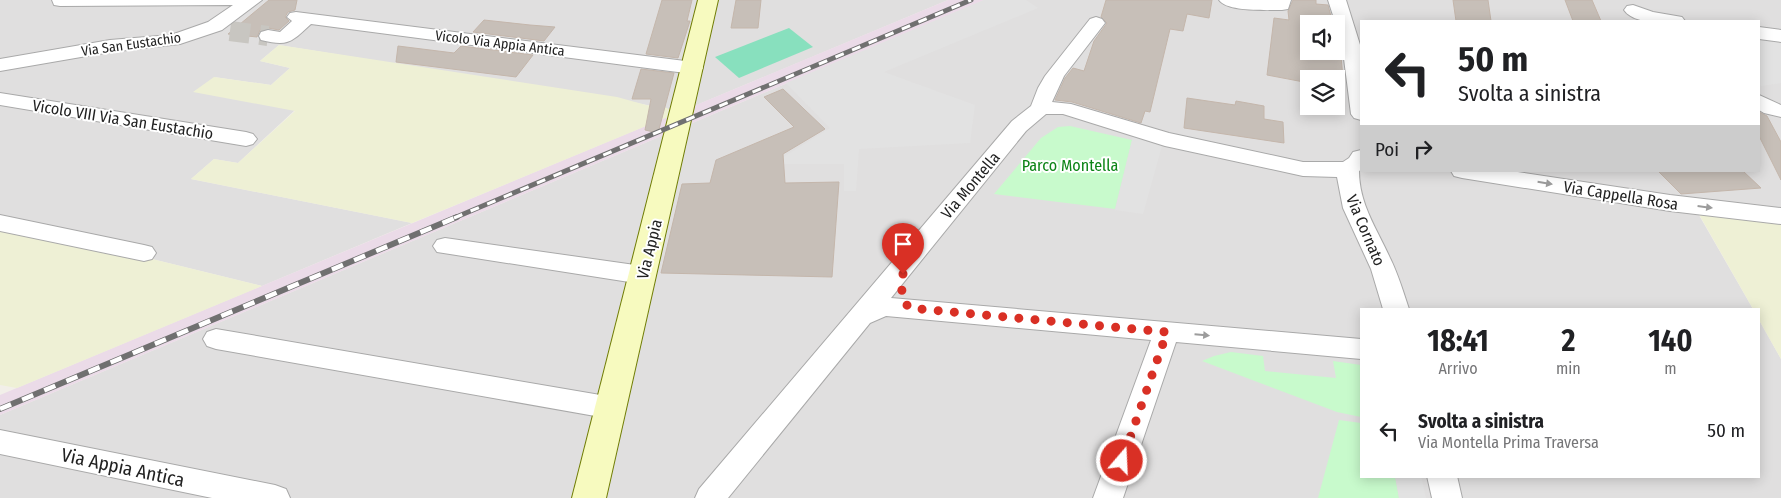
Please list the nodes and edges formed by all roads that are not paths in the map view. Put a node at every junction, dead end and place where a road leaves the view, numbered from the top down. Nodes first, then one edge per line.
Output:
1 (253, 0) edge
2 (708, 0) edge
3 (1228, 0) edge
4 (1282, 0) edge
5 (1337, 0) edge
6 (60, 1) edge
7 (1626, 5) edge
8 (1649, 20) edge
9 (1671, 20) edge
10 (1096, 23) dead end
11 (210, 28) junction
12 (230, 30) tunnel mouth
13 (1760, 33) edge
14 (268, 36) tunnel mouth
15 (1781, 36) edge
16 (0, 66) edge
17 (693, 68) junction
18 (0, 99) edge
19 (1360, 107) edge
20 (1041, 108) junction
21 (246, 140) dead end
22 (1357, 163) edge
23 (1303, 168) junction
24 (1468, 172) edge
25 (1351, 202) junction
26 (1781, 216) edge
27 (0, 223) edge
28 (445, 246) dead end
29 (144, 253) dead end
30 (905, 263) junction
31 (642, 275) junction
32 (910, 308) junction
33 (1396, 308) edge
34 (860, 317) junction
35 (1167, 332) junction
36 (216, 338) dead end
37 (1360, 349) edge
38 (612, 408) junction
39 (0, 442) edge
40 (1442, 478) edge
41 (275, 498) edge
42 (588, 498) edge
43 (710, 498) edge
44 (1108, 498) edge
45 (1447, 498) edge

1 - 6 street
1 - 11 street, Via San Eustachio
2 - 17 street, Via Appia
3 - 4 street
5 - 19 street
7 - 8 street
7 - 9 street
10 - 20 street
11 - 12 street
11 - 16 street, Via San Eustachio
13 - 15 street
14 - 17 street, Vicolo Via Appia Antica
17 - 31 street, Via Appia
18 - 21 street, Vicolo VIII Via San Eustachio
20 - 23 street
20 - 30 street, Via Montella
22 - 23 street
22 - 25 street, Via Cornato
23 - 25 street
24 -> 26 street, Via Cappella Rosa
25 - 33 street, Via Cornato
27 - 29 street
28 - 31 street
30 - 32 street
30 - 34 street, Via Montella
31 - 38 street, Via Appia
32 - 34 street
32 - 35 street
34 - 43 street, Via Montella
35 -> 37 street
35 - 44 street
36 - 38 street
38 - 42 street, Via Appia
39 - 41 street, Via Appia Antica
40 - 45 street

